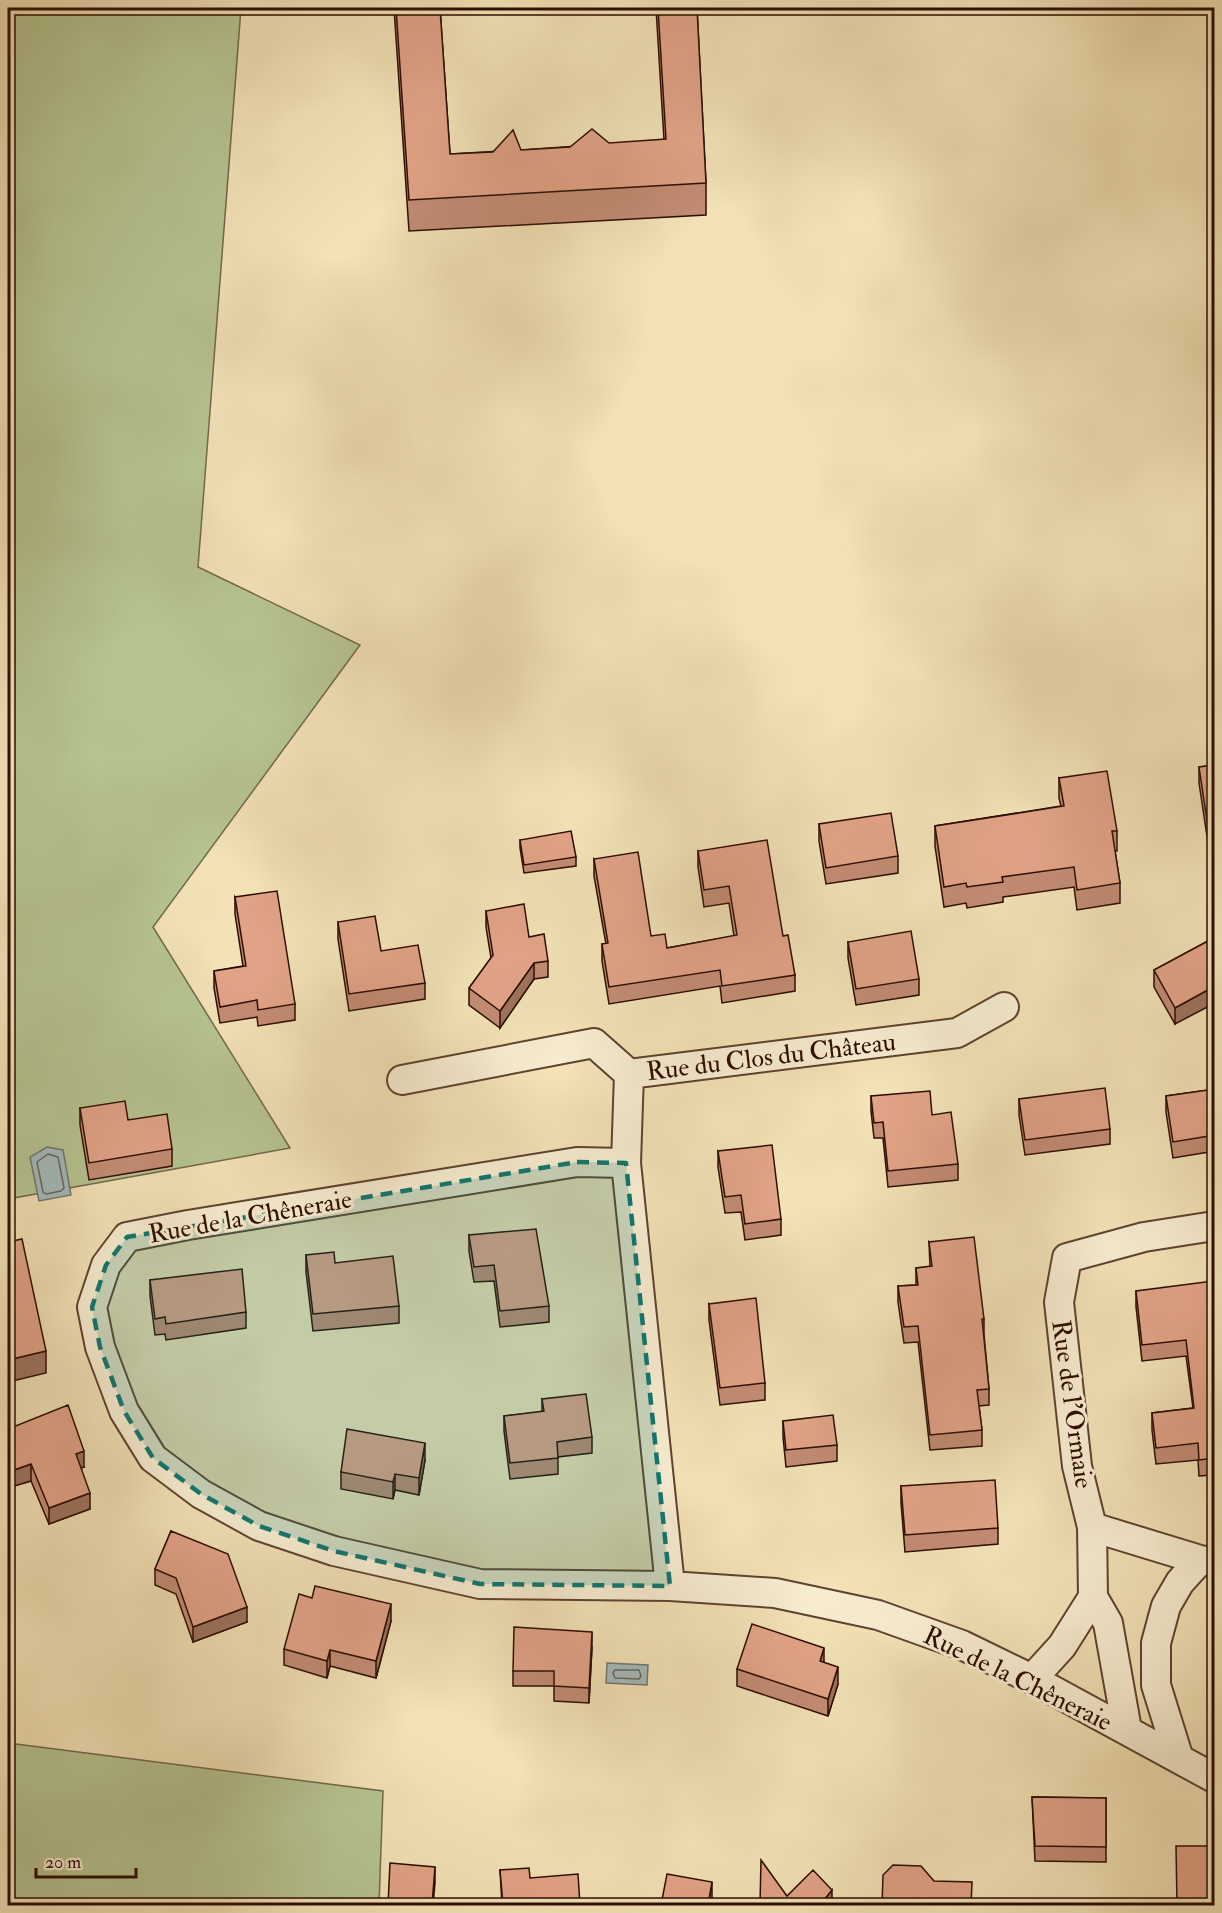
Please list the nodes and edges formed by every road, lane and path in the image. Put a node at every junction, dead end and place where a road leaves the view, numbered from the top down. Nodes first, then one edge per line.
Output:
1 (1004, 1007) dead end
2 (629, 1074) junction
3 (402, 1080) dead end
4 (626, 1163) junction
5 (1215, 1226) edge
6 (1092, 1527) junction
7 (1207, 1561) edge
8 (670, 1586) junction
9 (1093, 1597) junction
10 (1032, 1679) junction
11 (1127, 1730) junction
12 (1179, 1759) junction
13 (1215, 1778) edge

1 - 2 street, Rue du Clos du Château
2 - 3 street, Rue du Clos du Château
2 - 4 street
4 - 8 street
4 - 8 street, Rue de la Chêneraie
5 - 6 street, Rue de l'Ormaie
6 - 7 street
6 - 9 street, Rue de l'Ormaie
7 - 12 street
8 - 10 street, Rue de la Chêneraie
9 - 10 street
9 - 11 street
10 - 11 street, Rue de la Chêneraie
11 - 12 street, Rue de la Chêneraie
12 - 13 street, Rue de la Chêneraie

